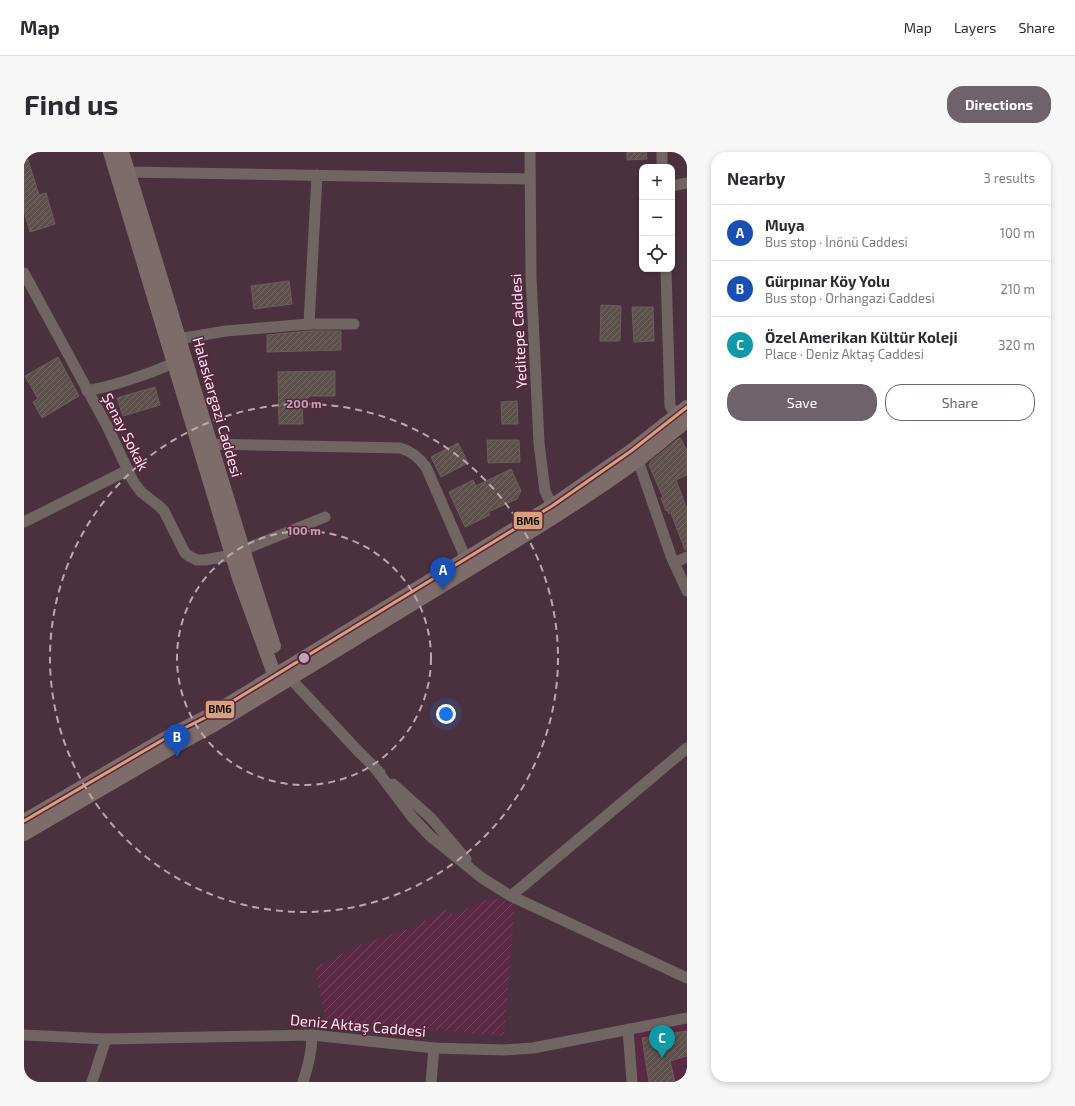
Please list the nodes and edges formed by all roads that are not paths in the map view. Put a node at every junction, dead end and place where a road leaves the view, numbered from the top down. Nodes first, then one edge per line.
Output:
1 (110, 152) edge
2 (122, 152) edge
3 (530, 152) edge
4 (662, 152) edge
5 (662, 164) edge
6 (128, 172) junction
7 (317, 175) junction
8 (530, 179) junction
9 (687, 183) edge
10 (675, 185) edge
11 (666, 272) edge
12 (24, 273) edge
13 (309, 324) junction
14 (354, 324) dead end
15 (173, 340) junction
16 (174, 363) junction
17 (87, 391) junction
18 (685, 417) edge
19 (204, 443) junction
20 (634, 456) junction
21 (128, 470) junction
22 (586, 490) junction
23 (552, 506) junction
24 (325, 517) dead end
25 (24, 522) edge
26 (515, 535) junction
27 (237, 553) junction
28 (687, 556) edge
29 (469, 563) junction
30 (674, 563) junction
31 (687, 591) edge
32 (282, 677) junction
33 (687, 748) edge
34 (104, 781) junction
35 (24, 821) edge
36 (24, 834) edge
37 (511, 896) junction
38 (686, 977) edge
39 (687, 1018) edge
40 (628, 1029) junction
41 (24, 1035) edge
42 (312, 1035) junction
43 (106, 1039) junction
44 (434, 1048) junction
45 (92, 1082) edge
46 (303, 1082) edge
47 (431, 1082) edge
48 (632, 1082) edge

1 - 15 main road
2 - 6 main road, Halaskargazi Caddesi
3 - 8 street, Yeditepe Caddesi
4 - 5 street
6 - 7 street
6 - 15 main road, Halaskargazi Caddesi
7 - 8 street
7 - 13 street
8 - 23 street, Yeditepe Caddesi
9 - 10 street
11 - 18 street
12 - 17 street, Şenay Sokak
13 - 14 street
13 - 15 street
15 - 16 main road
15 - 19 main road, Halaskargazi Caddesi
16 - 17 street
16 - 19 main road
17 - 21 street, Şenay Sokak
18 - 20 main road
19 - 27 main road
19 - 29 street
20 - 22 main road
20 - 30 street
21 - 25 street
21 - 27 street, Şenay Sokak
22 - 23 main road
22 - 26 main road
23 - 26 main road
24 - 27 street, Şenay Sokak
26 - 29 main road
27 - 32 main road
28 - 30 street
29 - 32 main road
30 - 31 street
32 - 34 main road
32 - 37 street
33 - 37 street
34 - 35 main road
34 - 36 main road
37 - 38 street
39 - 40 street, Deniz Aktaş Caddesi
40 - 44 street, Deniz Aktaş Caddesi
40 - 48 street
41 - 43 street, Deniz Aktaş Caddesi
42 - 43 street, Deniz Aktaş Caddesi
42 - 44 street, Deniz Aktaş Caddesi
42 - 46 street
43 - 45 street
44 - 47 street

